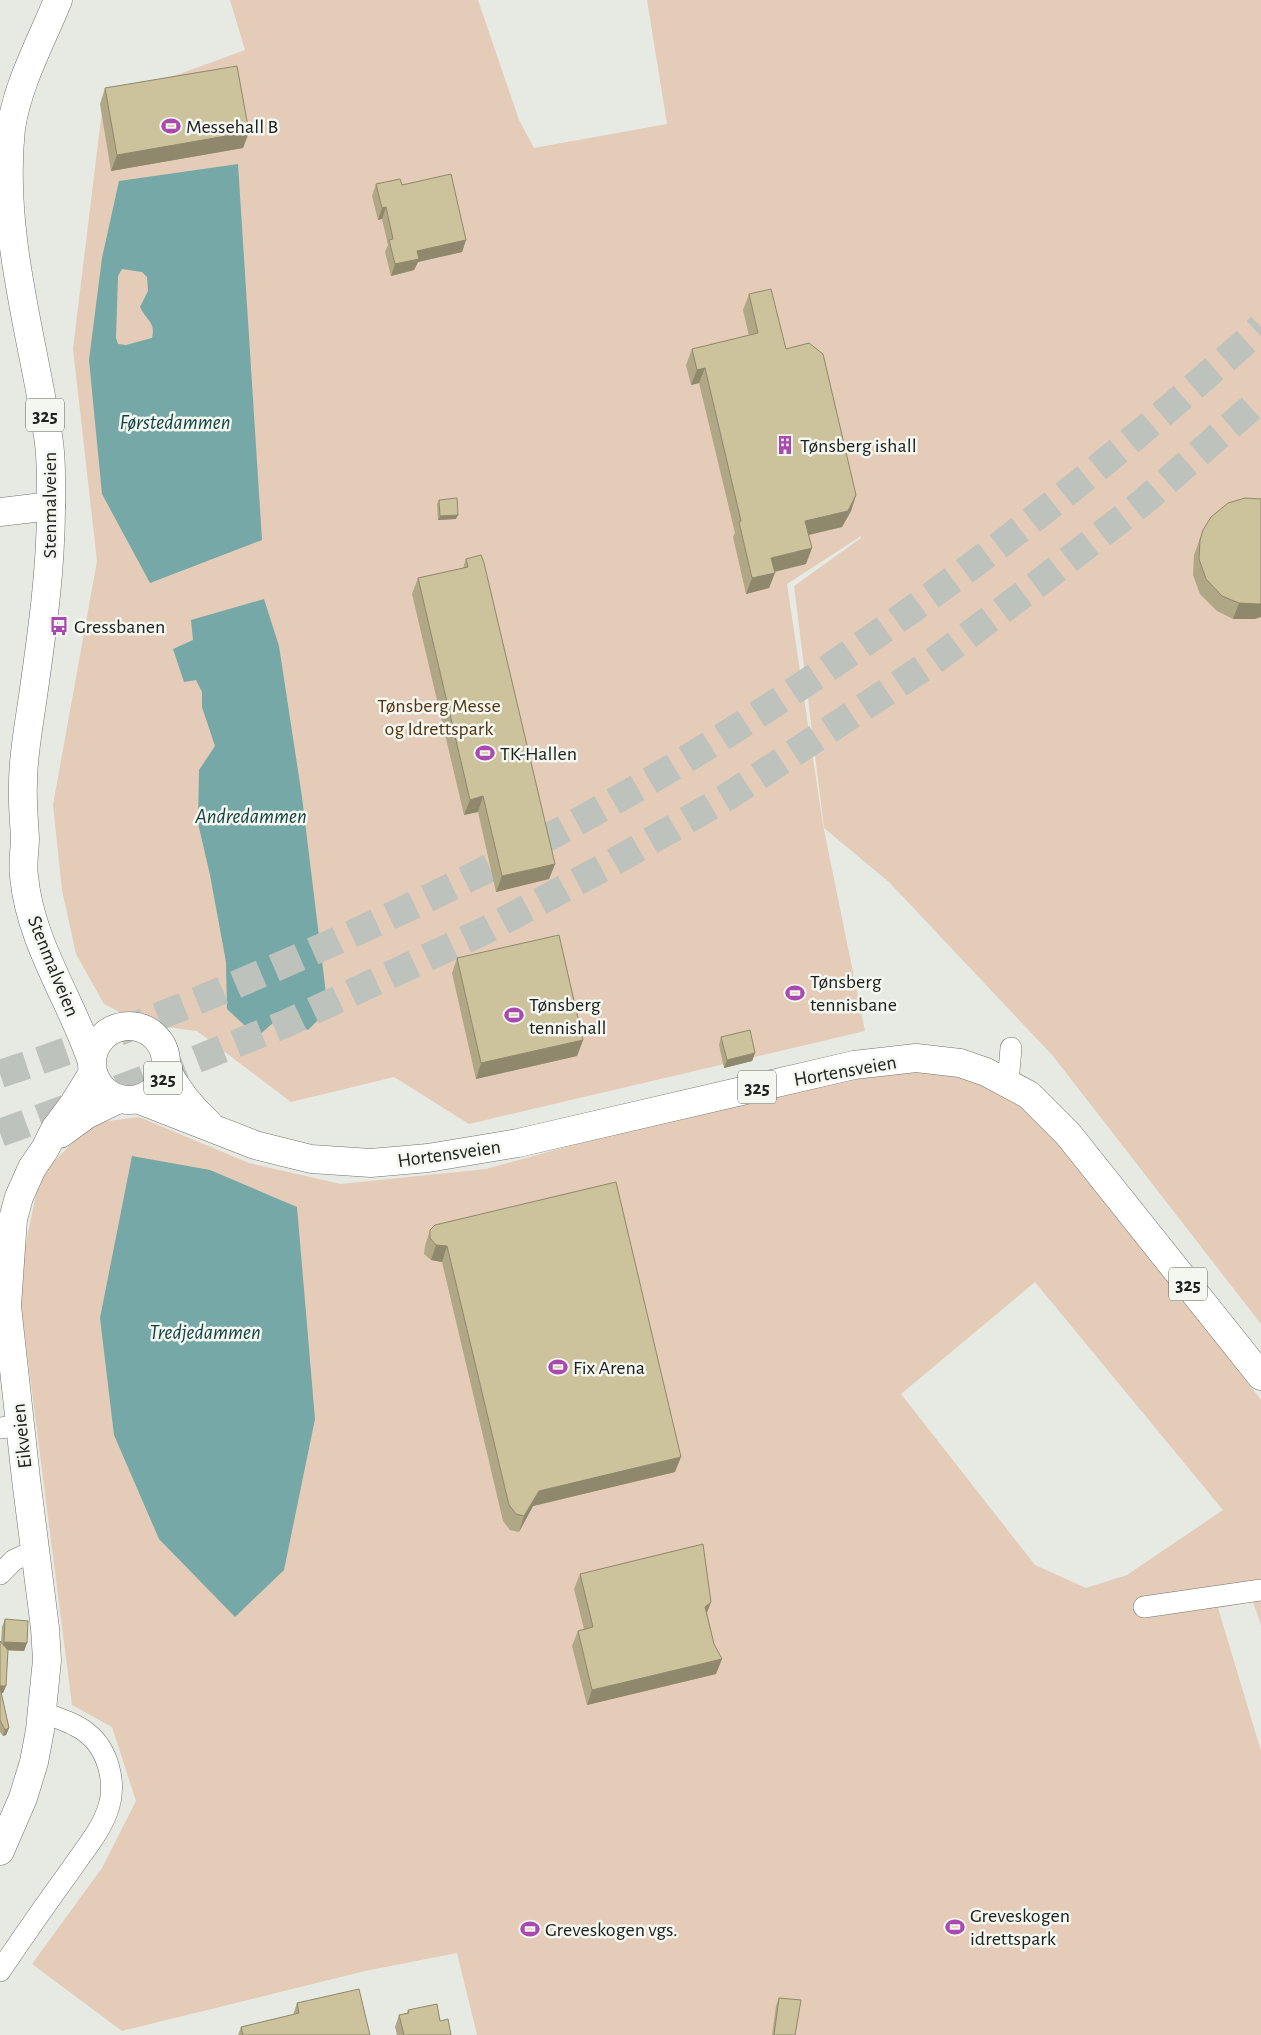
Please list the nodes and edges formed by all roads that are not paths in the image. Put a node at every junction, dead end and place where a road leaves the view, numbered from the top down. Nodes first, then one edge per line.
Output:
1 (58, 0) edge
2 (51, 506) junction
3 (0, 512) edge
4 (25, 841) junction
5 (120, 1026) junction
6 (1010, 1048) dead end
7 (92, 1066) junction
8 (166, 1069) junction
9 (1004, 1081) junction
10 (128, 1099) junction
11 (212, 1128) junction
12 (45, 1149) junction
13 (1261, 1376) edge
14 (10, 1426) edge
15 (36, 1550) junction
16 (0, 1574) edge
17 (1261, 1590) edge
18 (1144, 1607) dead end
19 (42, 1712) junction
20 (0, 1851) edge
21 (0, 1971) edge

1 - 2 main road, Stenmalveien / 325
2 - 3 main road
2 - 4 main road, Stenmalveien / 325
4 - 5 main road, Stenmalveien / 325
4 - 7 main road, Stenmalveien / 325
5 - 7 main road
5 - 8 main road, Stenmalveien / 325
6 - 9 street
7 - 10 main road, Stenmalveien / 325
7 - 12 main road, Eikveien
8 - 10 main road, 325
8 - 11 main road, Hortensveien / 325
9 - 11 main road, Hortensveien / 325
9 - 13 main road, Hortensveien / 325
10 - 11 main road, Hortensveien / 325
10 - 12 main road, Eikveien
12 - 14 main road, Eikveien
14 - 15 main road, Eikveien
15 - 16 street
15 - 19 main road, Eikveien
17 - 18 street
19 - 20 main road, Eikveien
19 - 21 street

